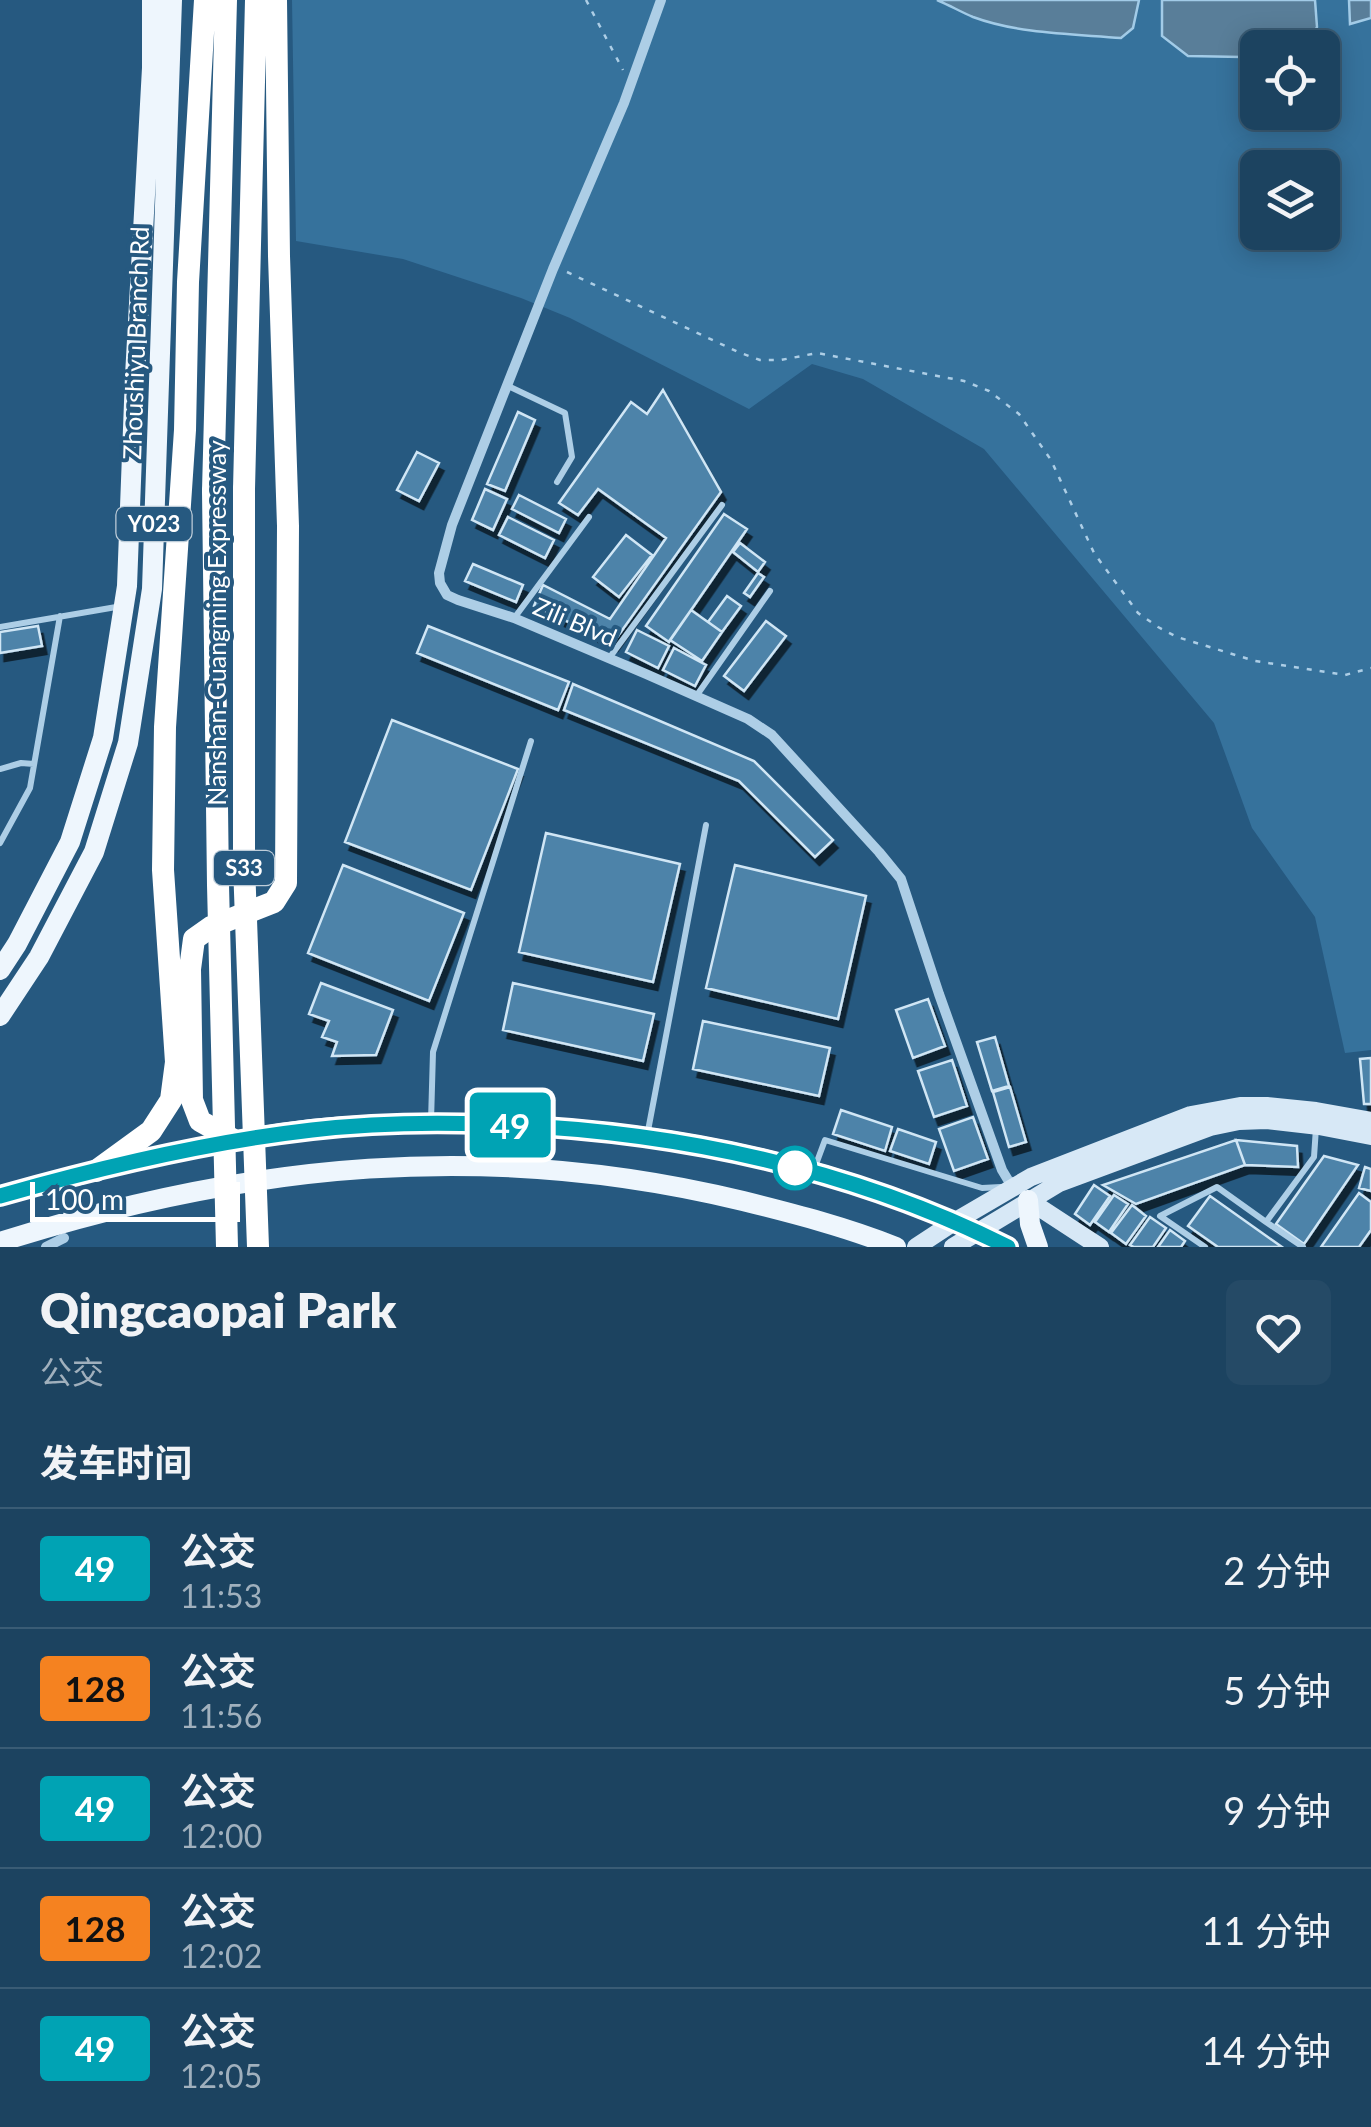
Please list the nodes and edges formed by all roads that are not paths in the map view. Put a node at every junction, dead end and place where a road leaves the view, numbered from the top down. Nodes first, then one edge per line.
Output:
1 (152, 0) edge
2 (172, 0) edge
3 (205, 0) edge
4 (226, 0) edge
5 (256, 0) edge
6 (276, 0) edge
7 (661, 0) edge
8 (507, 386) junction
9 (558, 482) dead end
10 (722, 504) dead end
11 (590, 517) dead end
12 (770, 591) dead end
13 (124, 606) junction
14 (60, 616) junction
15 (514, 618) junction
16 (0, 627) edge
17 (609, 658) junction
18 (696, 696) junction
19 (532, 742) dead end
20 (34, 764) junction
21 (0, 769) edge
22 (706, 825) dead end
23 (0, 843) edge
24 (0, 970) edge
25 (0, 1016) edge
26 (1371, 1122) edge
27 (431, 1123) junction
28 (1316, 1125) junction
29 (1371, 1136) edge
30 (647, 1137) junction
31 (234, 1140) junction
32 (96, 1171) junction
33 (812, 1173) junction
34 (0, 1193) edge
35 (1022, 1193) junction
36 (954, 1222) junction
37 (1266, 1222) junction
38 (976, 1231) junction
39 (64, 1238) dead end
40 (0, 1242) edge
41 (46, 1247) edge
42 (226, 1247) edge
43 (258, 1247) edge
44 (896, 1247) edge
45 (916, 1247) edge
46 (953, 1247) edge
47 (1008, 1247) edge
48 (1038, 1247) edge
49 (1100, 1247) edge
50 (1205, 1247) edge
51 (1302, 1247) edge

1 - 13 main road, Zhoushiyu Branch Rd / Y023
2 - 25 main road, Zhoushiyu Branch Rd / Y023
3 - 32 highway
4 - 42 highway, Nanshan-Guangming Expressway / S33, bridge
5 - 43 highway, Nanshan-Guangming Expressway / S33, bridge
6 - 31 highway
7 - 8 street, Zili Blvd
8 - 9 lane
8 - 15 street, Zili Blvd
10 - 17 lane
11 - 15 lane
12 - 18 lane
13 - 14 lane
13 - 24 main road, Zhoushiyu Branch Rd / Y023
14 - 16 lane
14 - 20 lane
15 - 17 street, Zili Blvd
17 - 18 street, Zili Blvd
18 - 35 street, Zili Blvd
19 - 27 lane
20 - 21 lane
20 - 23 lane
22 - 30 lane
26 - 35 street
27 - 30 main road
27 - 31 main road
28 - 29 street
28 - 35 street
28 - 37 lane
30 - 33 main road
31 - 32 main road
32 - 34 main road
33 - 35 lane
33 - 36 main road
35 - 36 street
35 - 38 street
35 - 48 main road
35 - 49 street
36 - 38 main road
36 - 45 street
37 - 50 lane
37 - 51 lane
38 - 46 street
38 - 47 main road
39 - 41 street
40 - 44 main road

